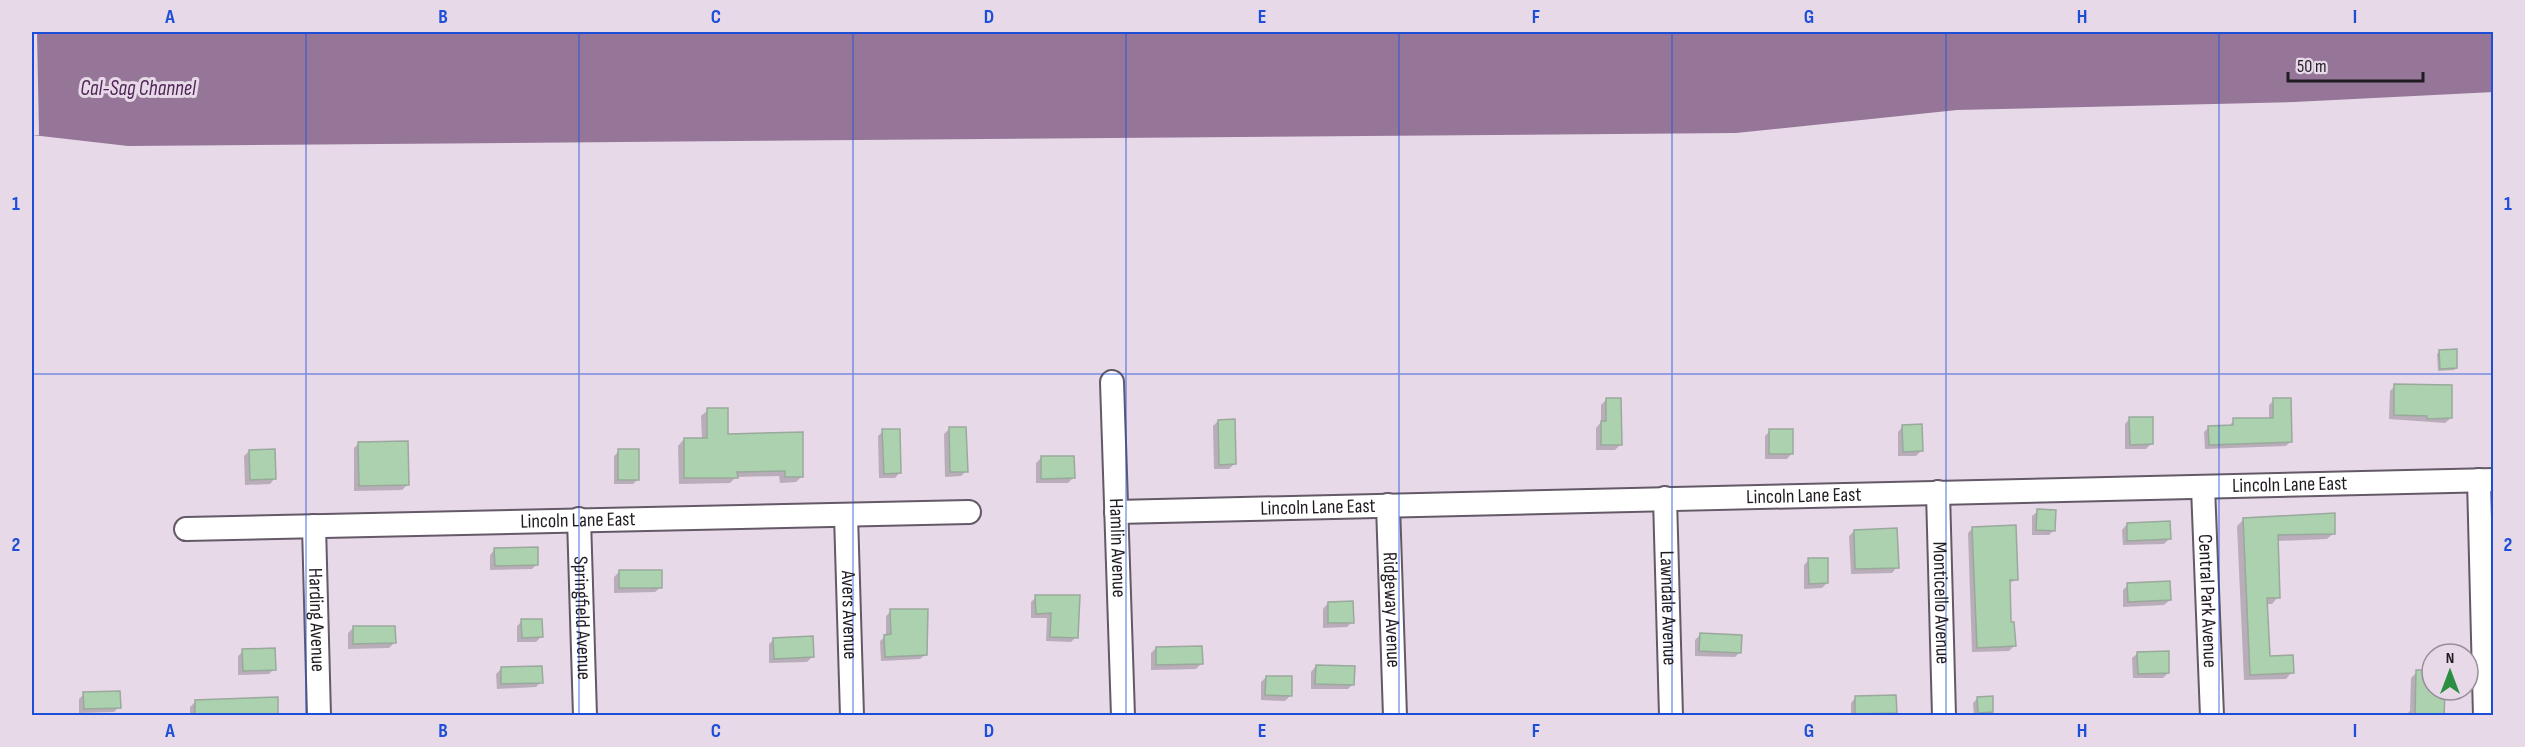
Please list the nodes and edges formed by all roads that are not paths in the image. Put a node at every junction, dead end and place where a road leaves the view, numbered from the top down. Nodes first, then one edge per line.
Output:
1 (1112, 382) dead end
2 (2486, 480) edge
3 (2203, 487) junction
4 (1938, 492) junction
5 (1665, 498) junction
6 (1388, 505) junction
7 (969, 512) dead end
8 (1116, 512) junction
9 (846, 515) junction
10 (579, 519) junction
11 (314, 526) junction
12 (186, 529) dead end
13 (319, 716) edge
14 (585, 716) edge
15 (852, 716) edge
16 (1123, 716) edge
17 (1395, 716) edge
18 (1671, 716) edge
19 (1944, 716) edge
20 (2212, 716) edge
21 (2485, 716) edge

1 - 8 street, Hamlin Avenue
2 - 3 street, Lincoln Lane East
2 - 21 street
3 - 4 street, Lincoln Lane East
3 - 20 street, Central Park Avenue
4 - 5 street, Lincoln Lane East
4 - 19 street, Monticello Avenue
5 - 6 street, Lincoln Lane East
5 - 18 street, Lawndale Avenue
6 - 8 street, Lincoln Lane East
6 - 17 street, Ridgeway Avenue
7 - 9 street, Lincoln Lane East
8 - 16 street, Hamlin Avenue
9 - 10 street, Lincoln Lane East
9 - 15 street, Avers Avenue
10 - 11 street, Lincoln Lane East
10 - 14 street, Springfield Avenue
11 - 12 street, Lincoln Lane East
11 - 13 street, Harding Avenue

